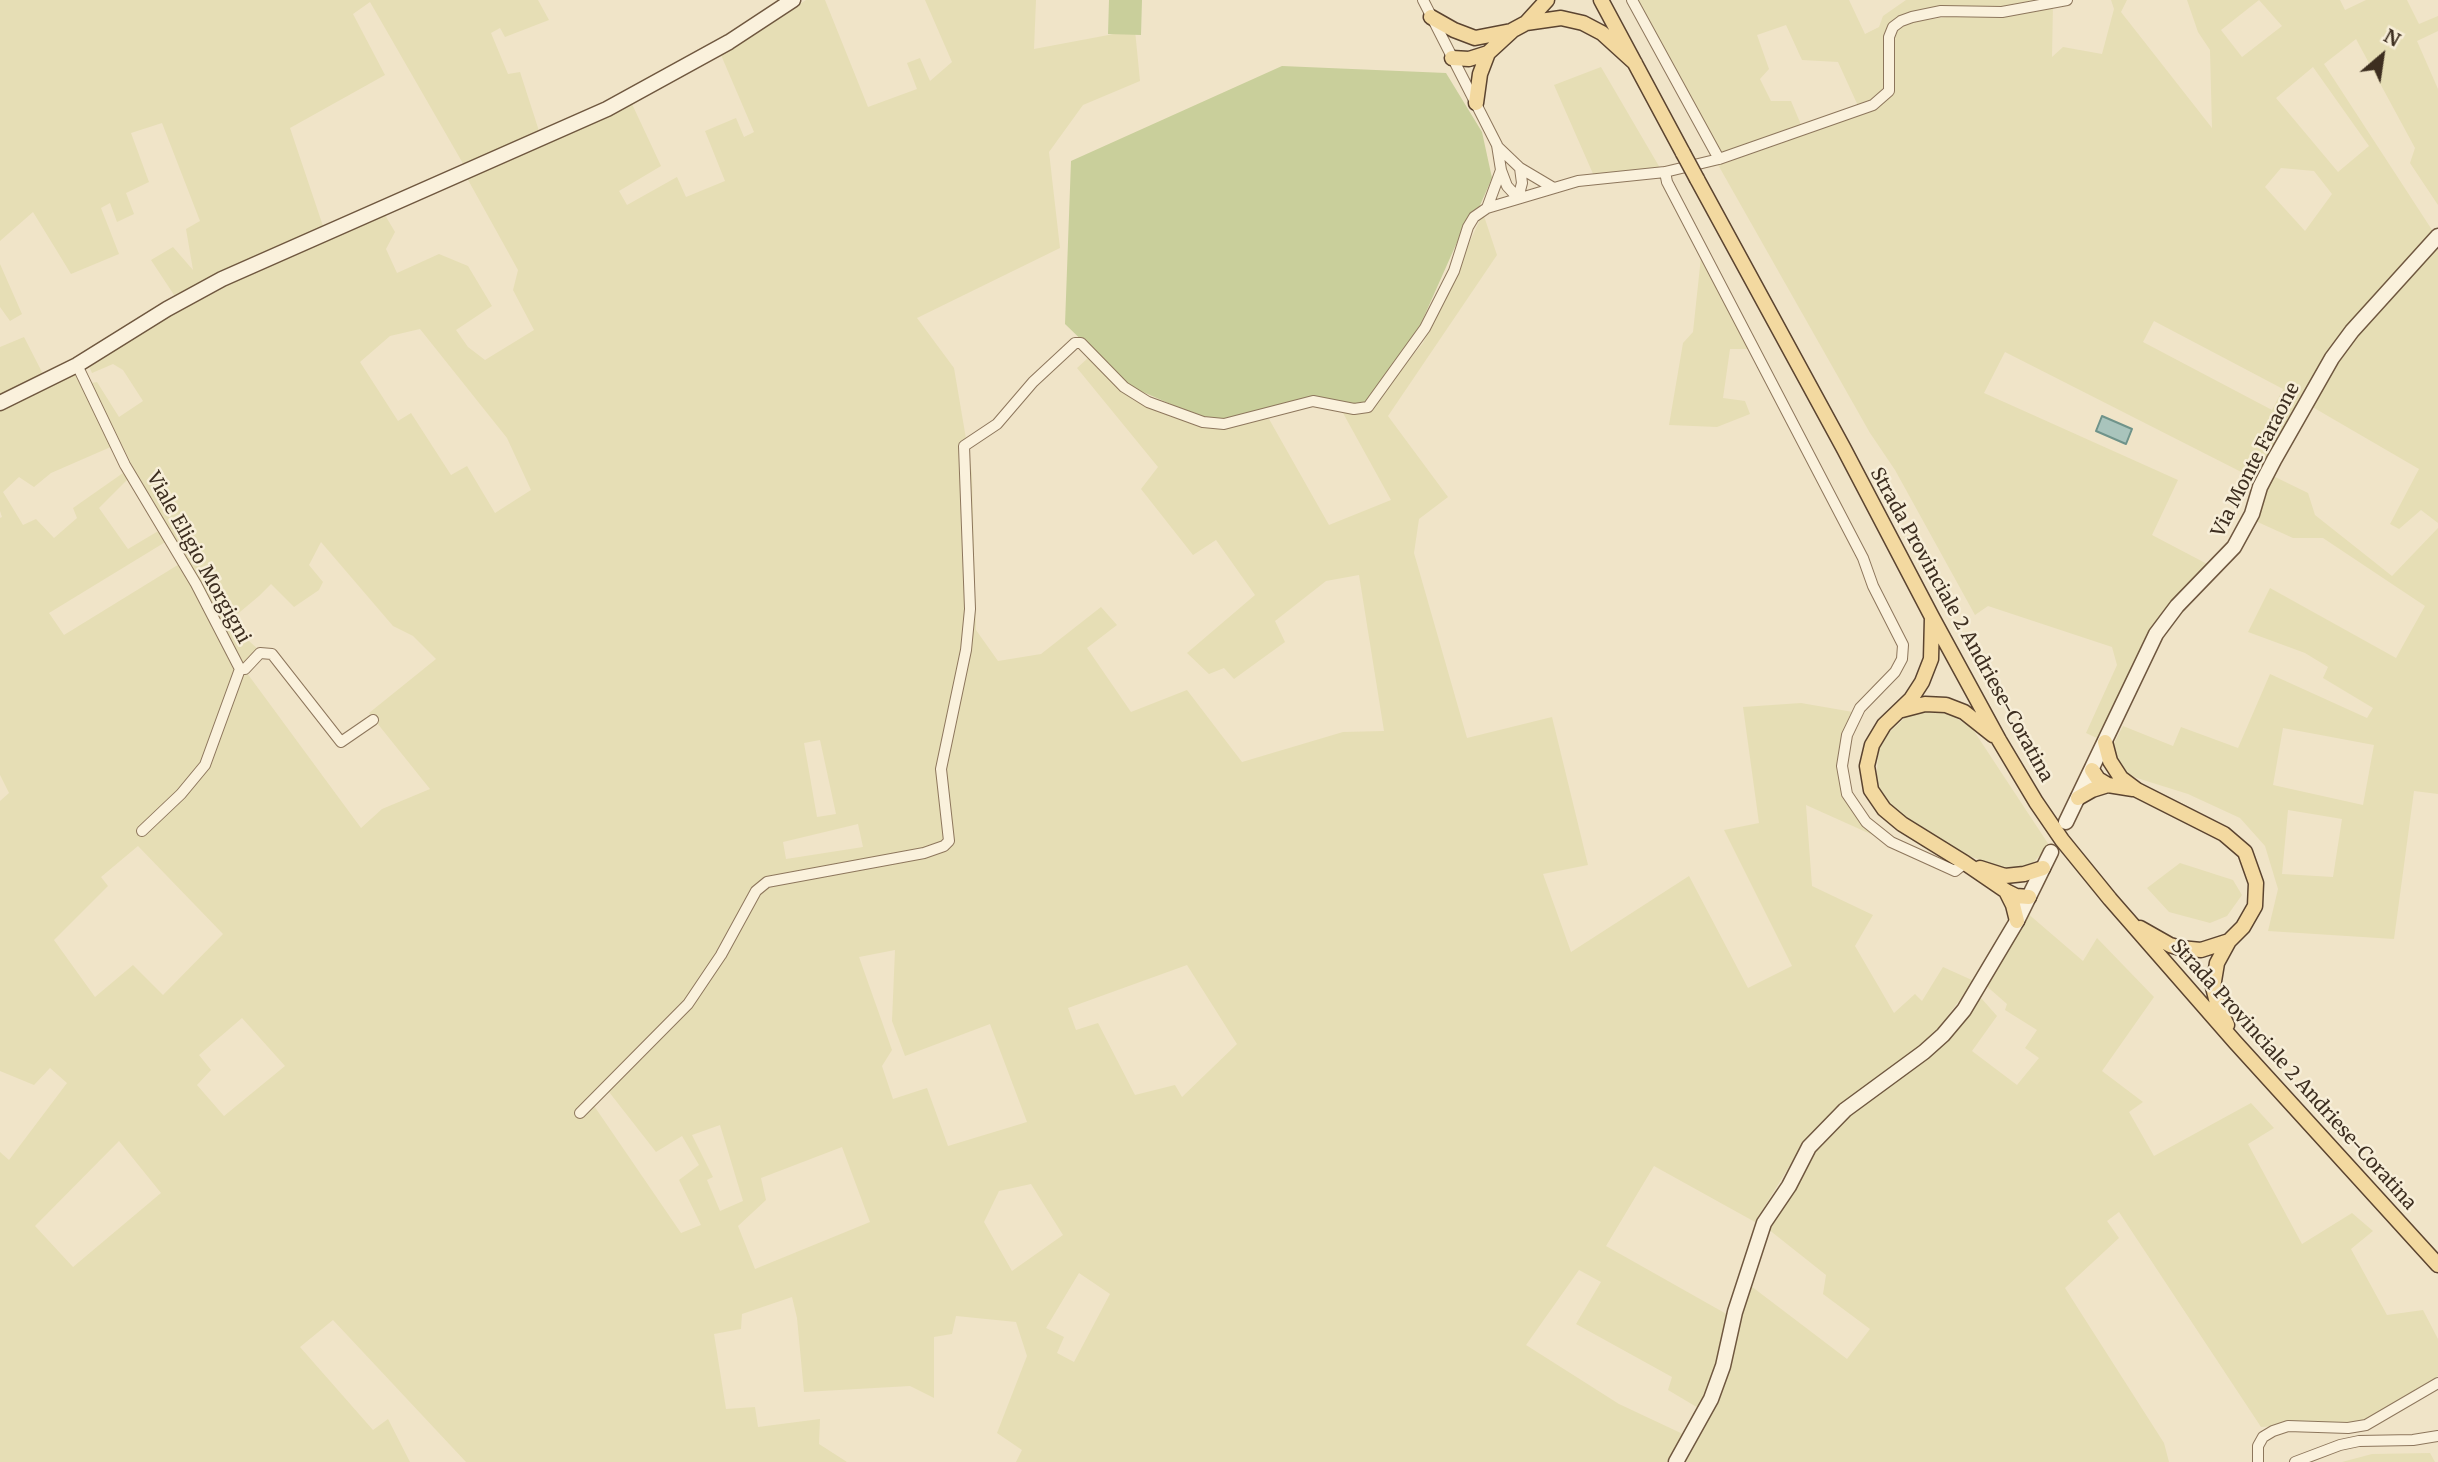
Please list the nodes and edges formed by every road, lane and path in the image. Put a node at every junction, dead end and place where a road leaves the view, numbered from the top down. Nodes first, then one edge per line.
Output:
1 (793, 0) edge
2 (1423, 0) edge
3 (1547, 0) edge
4 (1601, 0) edge
5 (1632, 0) edge
6 (2067, 0) edge
7 (1431, 17) junction
8 (1519, 27) junction
9 (1475, 38) junction
10 (1488, 53) junction
11 (1452, 58) junction
12 (1634, 63) junction
13 (1476, 103) junction
14 (1497, 145) junction
15 (1719, 159) junction
16 (1520, 168) junction
17 (1501, 170) junction
18 (1665, 172) junction
19 (1552, 187) junction
20 (1518, 198) junction
21 (1487, 208) junction
22 (2438, 236) edge
23 (77, 365) junction
24 (0, 403) edge
25 (1932, 617) junction
26 (240, 669) junction
27 (1902, 710) junction
28 (373, 720) dead end
29 (1999, 740) junction
30 (2105, 741) junction
31 (2092, 770) junction
32 (2114, 782) junction
33 (2078, 798) junction
34 (2066, 822) dead end
35 (142, 831) dead end
36 (2051, 852) dead end
37 (1965, 863) junction
38 (2043, 868) junction
39 (2006, 876) junction
40 (2006, 891) junction
41 (2029, 897) junction
42 (2017, 921) junction
43 (2130, 922) junction
44 (2229, 941) junction
45 (2235, 1042) junction
46 (580, 1113) dead end
47 (2438, 1265) edge
48 (2438, 1383) edge
49 (2438, 1436) edge
50 (1676, 1462) edge
51 (2259, 1462) edge
52 (2295, 1462) edge

1 - 23 street
2 - 7 street
3 - 8 main road
4 - 12 main road, Strada Provinciale 2 Andriese-Coratina
5 - 15 street
6 - 15 street
7 - 9 main road
7 - 11 street
8 - 9 main road
8 - 10 main road
8 - 12 main road
9 - 11 main road
10 - 11 main road
10 - 13 main road
11 - 13 street
12 - 25 main road, Strada Provinciale 2 Andriese-Coratina, bridge
13 - 14 street
14 - 16 street
14 - 17 street
15 - 18 street
16 - 19 street
16 - 20 street
17 - 20 street
17 - 21 street
18 - 19 street
18 - 37 street
19 - 20 street
20 - 21 street
21 - 46 street
22 - 30 street, Via Monte Faraone
23 - 24 street
23 - 26 street, Viale Eligio Morgigni
25 - 27 main road
25 - 29 main road, Strada Provinciale 2 Andriese-Coratina
26 - 28 street
26 - 35 street, Viale Eligio Morgigni
27 - 29 main road
27 - 37 main road
29 - 43 main road, Strada Provinciale 2 Andriese-Coratina
30 - 31 street, Via Monte Faraone
30 - 32 main road
31 - 32 main road
31 - 33 street, Via Monte Faraone
32 - 33 main road
32 - 44 main road
33 - 34 street, Via Monte Faraone
36 - 38 street
37 - 39 main road
37 - 40 main road
38 - 39 main road
38 - 41 street
39 - 41 main road
40 - 41 main road
40 - 42 main road
41 - 42 street
42 - 50 street
43 - 44 main road
43 - 45 main road, Strada Provinciale 2 Andriese-Coratina
44 - 45 main road
45 - 47 main road, Strada Provinciale 2 Andriese-Coratina
48 - 51 street
49 - 52 street

